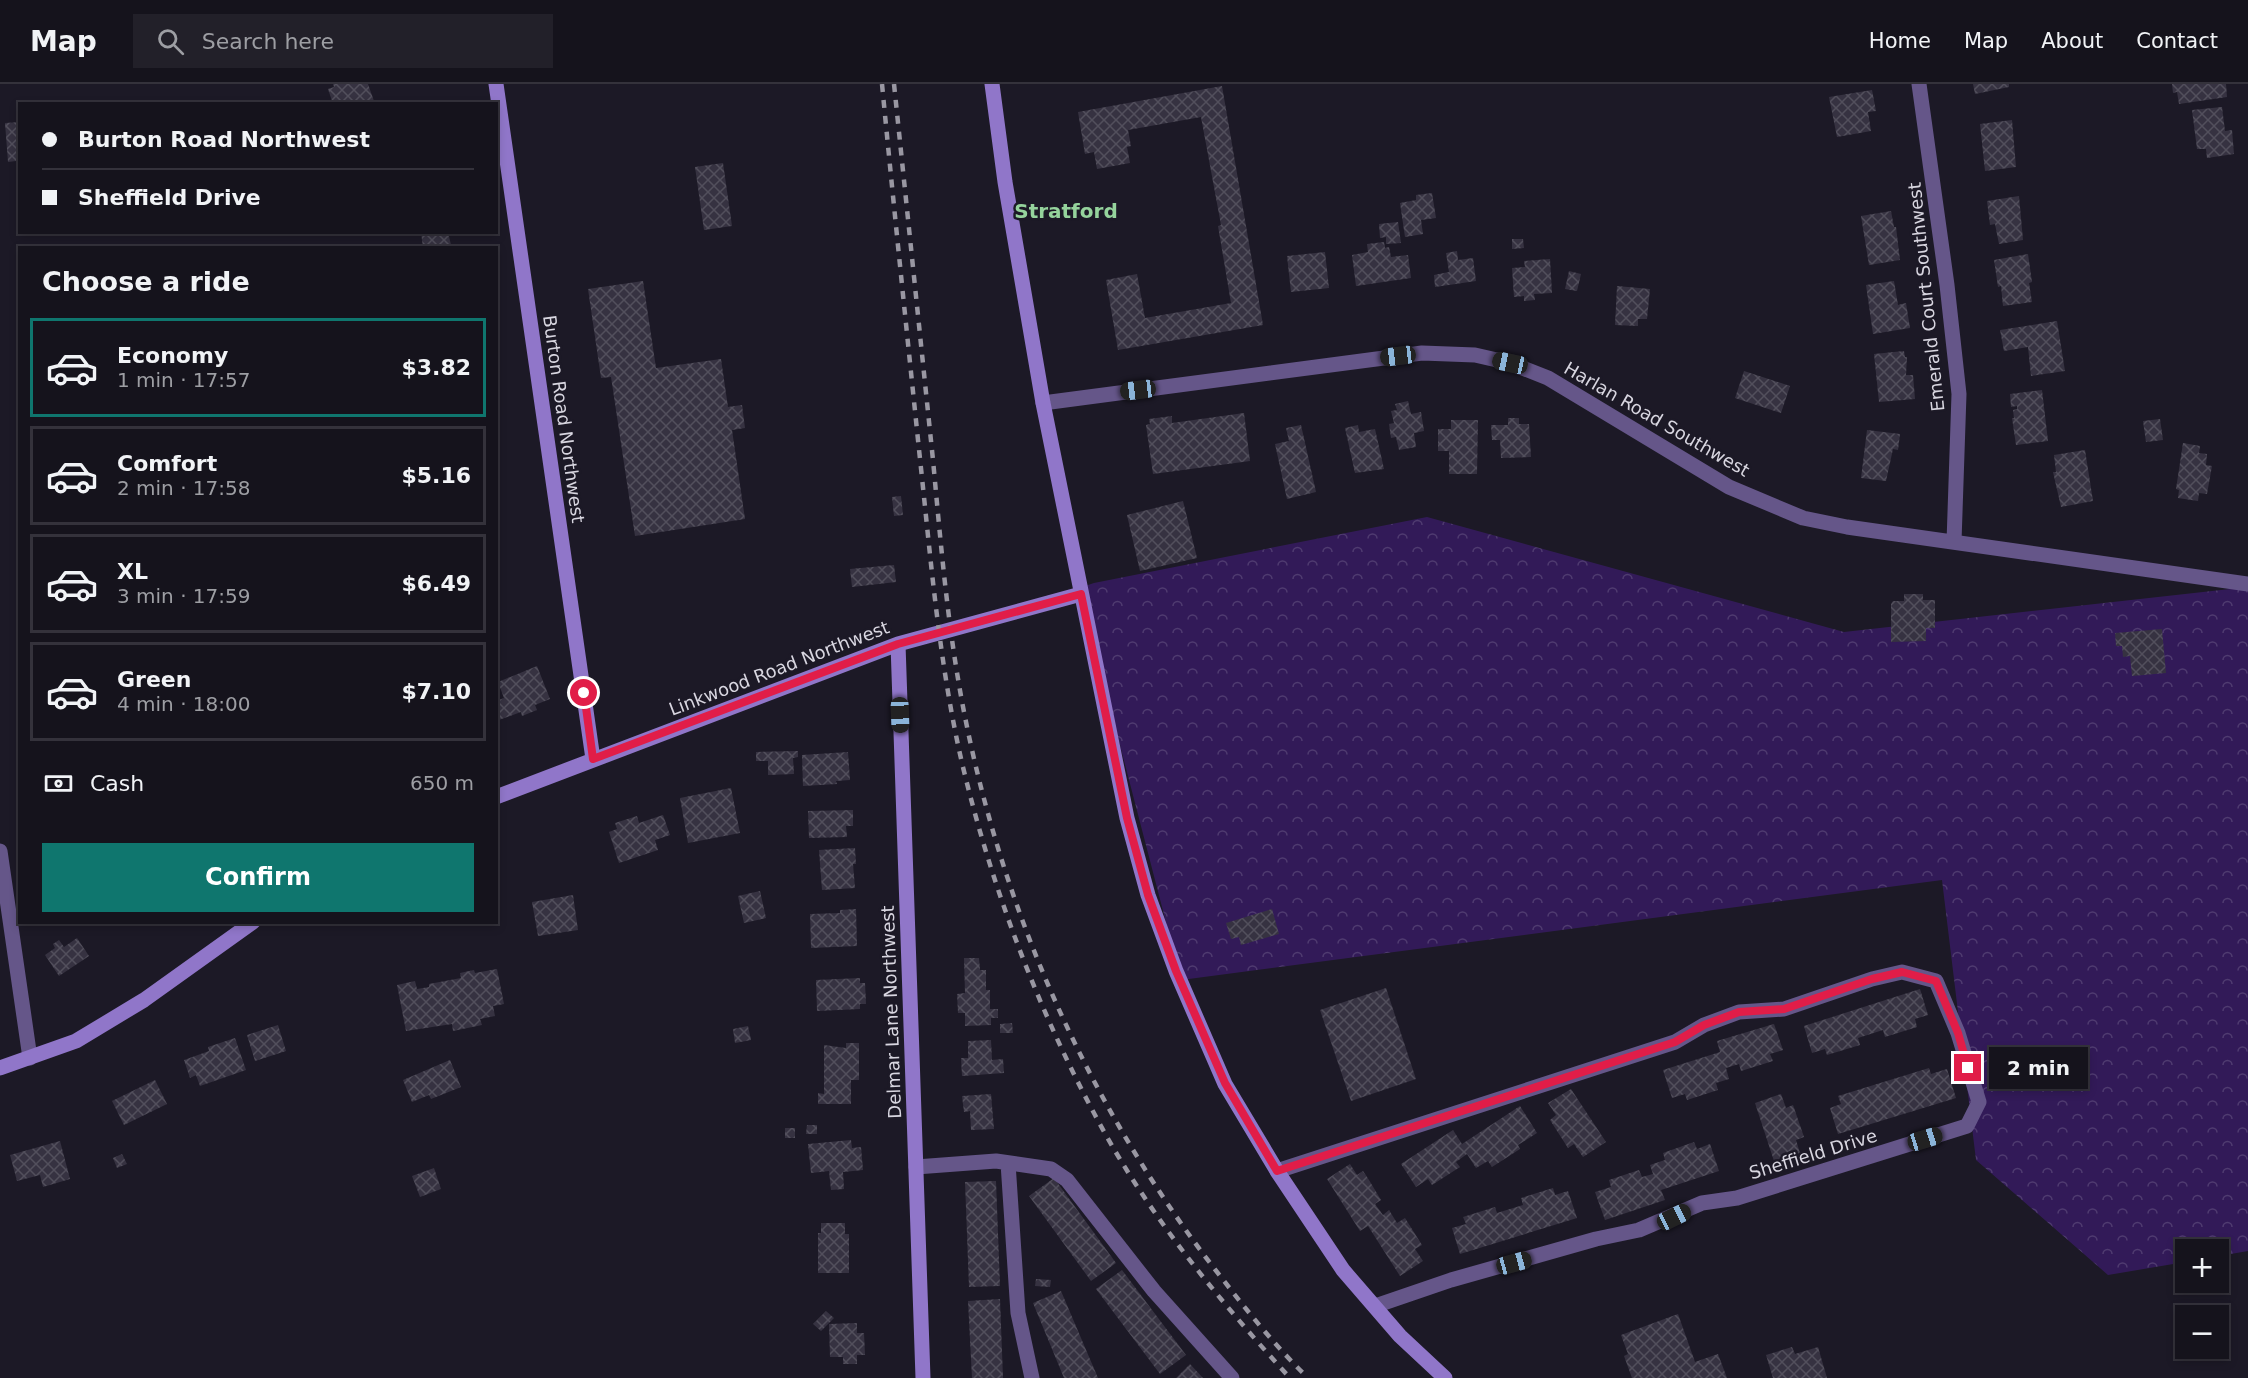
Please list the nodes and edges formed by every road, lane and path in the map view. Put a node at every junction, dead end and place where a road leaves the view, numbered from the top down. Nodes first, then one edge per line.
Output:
1 (496, 84) edge
2 (992, 84) edge
3 (1919, 84) edge
4 (1043, 403) junction
5 (1954, 542) junction
6 (2248, 584) edge
7 (1081, 594) junction
8 (898, 644) junction
9 (593, 759) junction
10 (498, 795) edge
11 (0, 851) edge
12 (250, 924) edge
13 (30, 1058) junction
14 (0, 1068) edge
15 (1008, 1163) junction
16 (916, 1167) junction
17 (1277, 1171) junction
18 (1375, 1306) junction
19 (923, 1378) edge
20 (1032, 1378) edge
21 (1232, 1378) edge
22 (1445, 1378) edge

1 - 9 street, Burton Road Northwest
2 - 4 street
3 - 5 street, Emerald Court Southwest
4 - 5 street, Harlan Road Southwest
4 - 7 street
5 - 6 street, Harlan Road Southwest
7 - 8 street, Linkwood Road Northwest
7 - 17 street
8 - 9 street, Linkwood Road Northwest
8 - 16 street, Delmar Lane Northwest
9 - 10 street, Linkwood Road Northwest
11 - 13 street
12 - 13 street
13 - 14 street
15 - 16 street
15 - 20 street
15 - 21 street
16 - 19 street, Delmar Lane Northwest
17 - 18 street
17 - 18 street, Sheffield Drive
18 - 22 street

